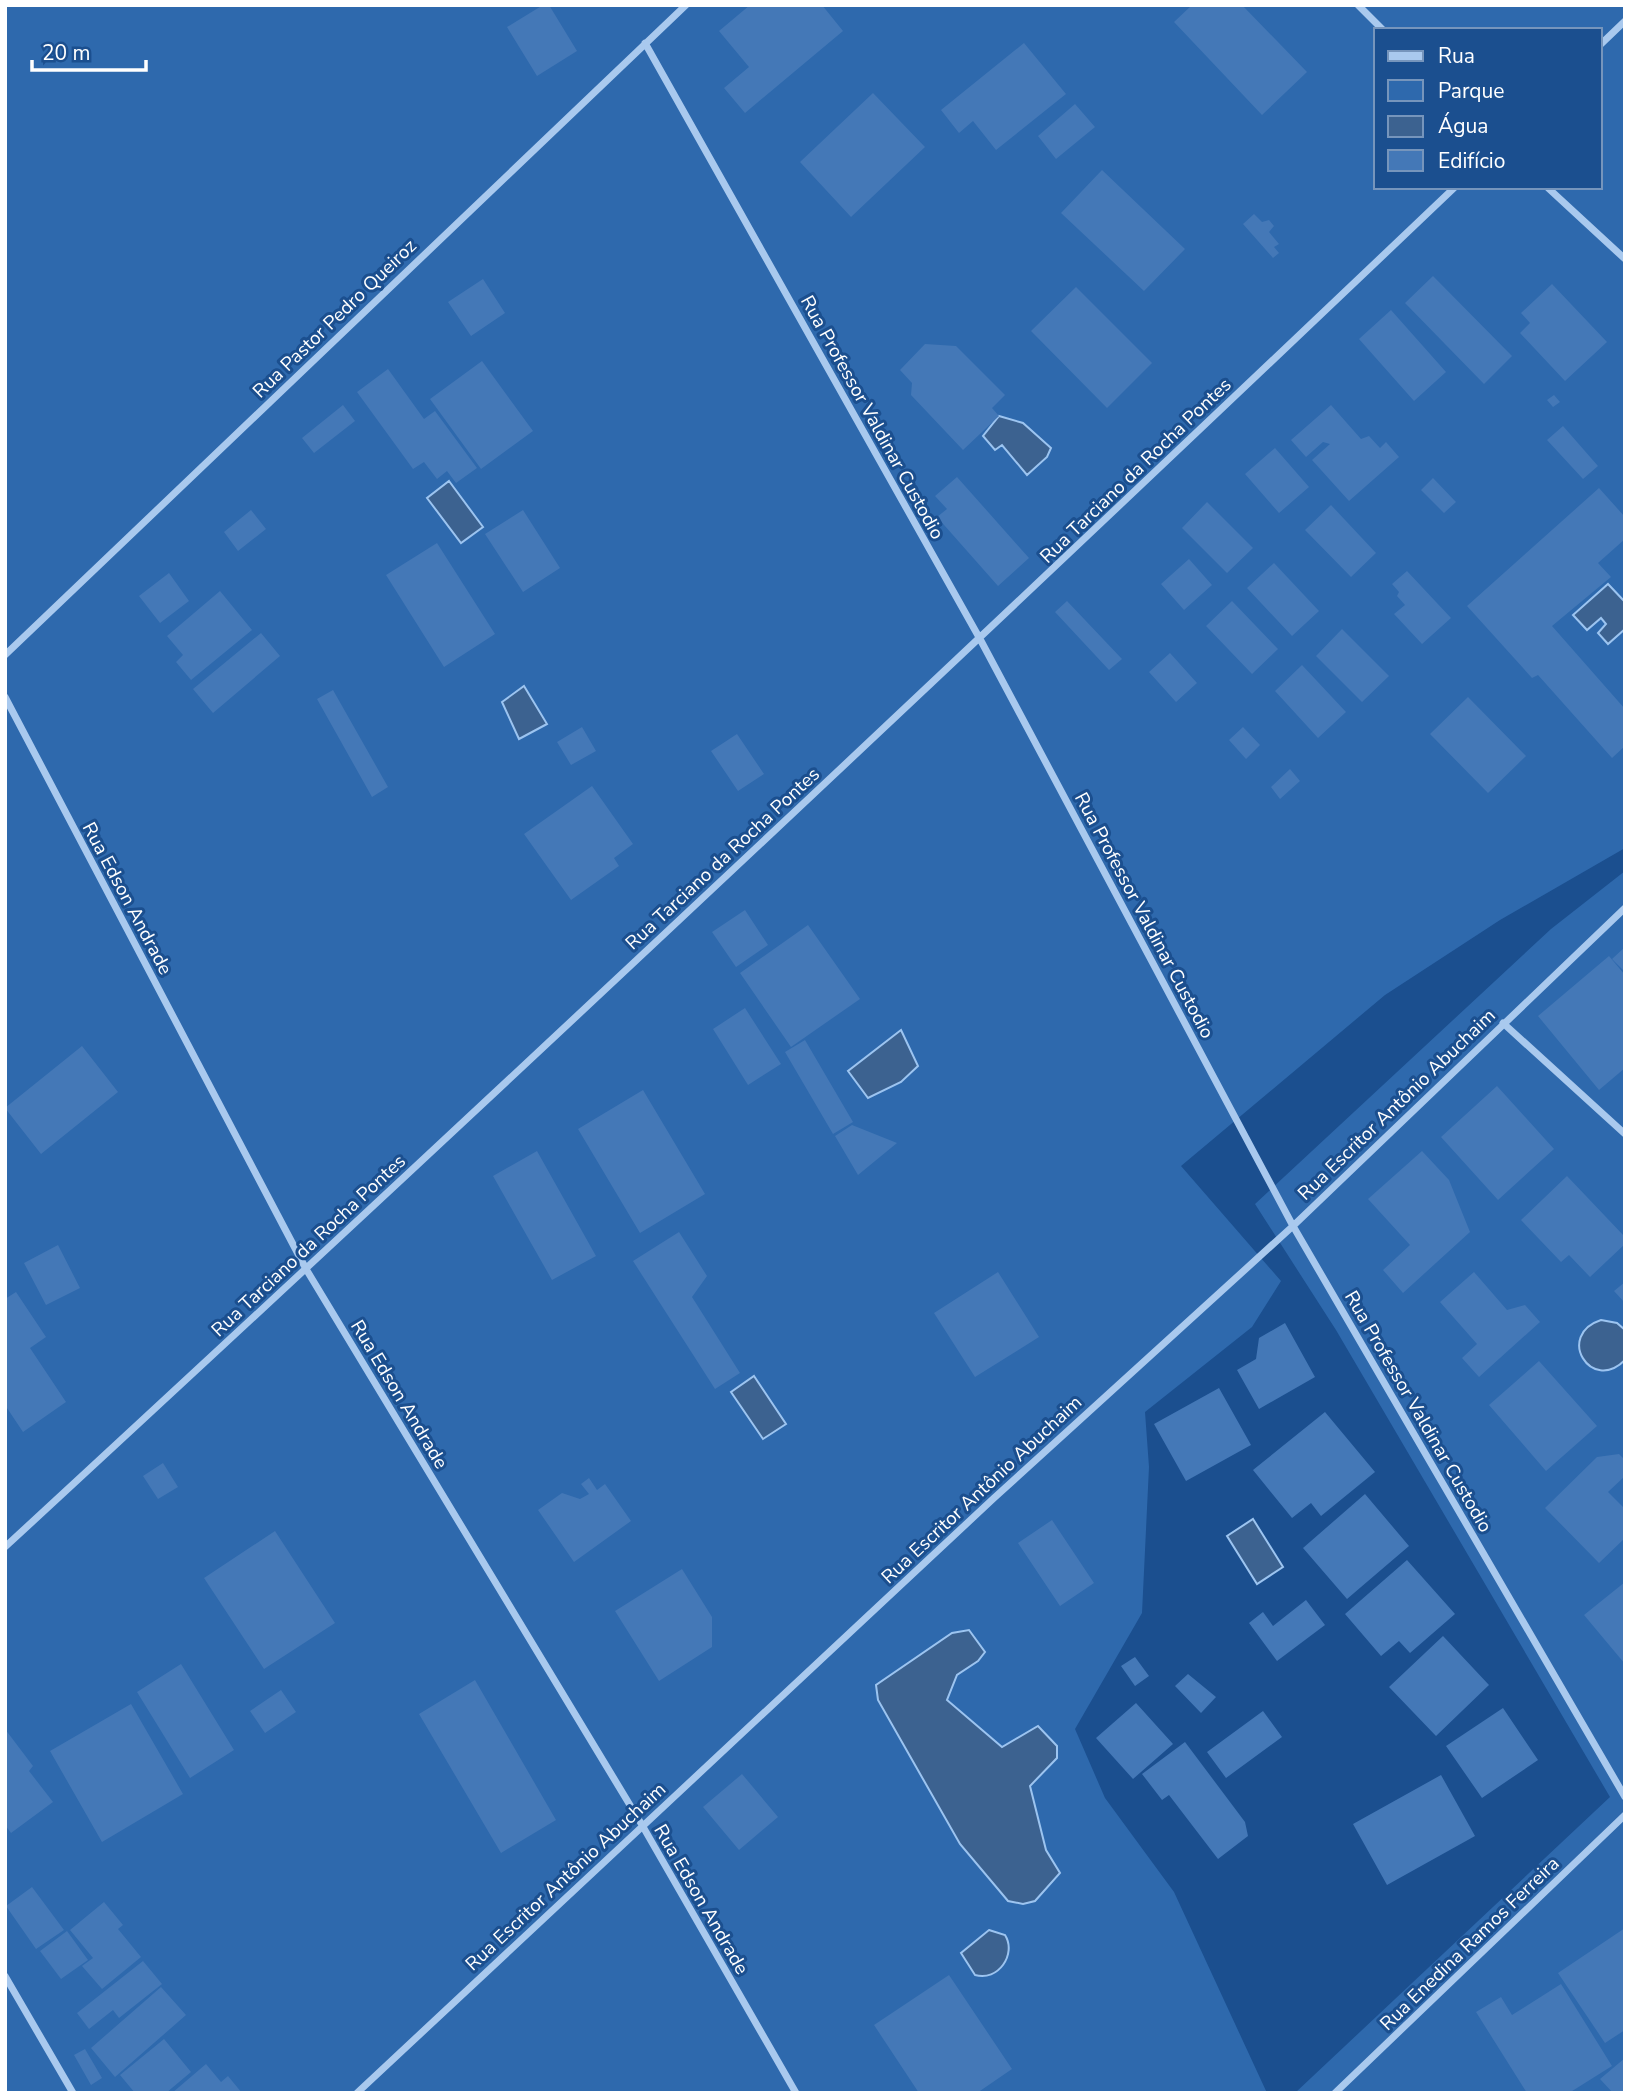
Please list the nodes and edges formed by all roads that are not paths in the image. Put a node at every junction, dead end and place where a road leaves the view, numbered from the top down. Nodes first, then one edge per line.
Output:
1 (686, 5) edge
2 (1358, 5) edge
3 (1625, 21) edge
4 (1381, 28) edge
5 (645, 43) junction
6 (1602, 43) edge
7 (1453, 189) edge
8 (1549, 189) edge
9 (1625, 259) edge
10 (979, 639) junction
11 (5, 655) edge
12 (5, 697) edge
13 (1625, 908) edge
14 (1503, 1023) junction
15 (1625, 1134) edge
16 (1293, 1226) junction
17 (306, 1269) junction
18 (5, 1547) edge
19 (1625, 1797) edge
20 (1625, 1815) edge
21 (642, 1825) junction
22 (5, 1976) edge
23 (73, 2093) edge
24 (357, 2093) edge
25 (796, 2093) edge
26 (1335, 2093) edge

1 - 5 street, Rua Pastor Pedro Queiroz
2 - 4 street
3 - 6 street
5 - 10 street, Rua Professor Valdinar Custodio
5 - 11 street, Rua Pastor Pedro Queiroz
7 - 10 street, Rua Tarciano da Rocha Pontes
8 - 9 street
10 - 16 street, Rua Professor Valdinar Custodio
10 - 17 street, Rua Tarciano da Rocha Pontes
12 - 17 street, Rua Edson Andrade
13 - 14 street, Rua Escritor Antônio Abuchaim
14 - 15 street
14 - 16 street, Rua Escritor Antônio Abuchaim
16 - 19 street, Rua Professor Valdinar Custodio
16 - 21 street, Rua Escritor Antônio Abuchaim
17 - 18 street, Rua Tarciano da Rocha Pontes
17 - 21 street, Rua Edson Andrade
20 - 26 street, Rua Enedina Ramos Ferreira
21 - 24 street, Rua Escritor Antônio Abuchaim
21 - 25 street, Rua Edson Andrade
22 - 23 street

